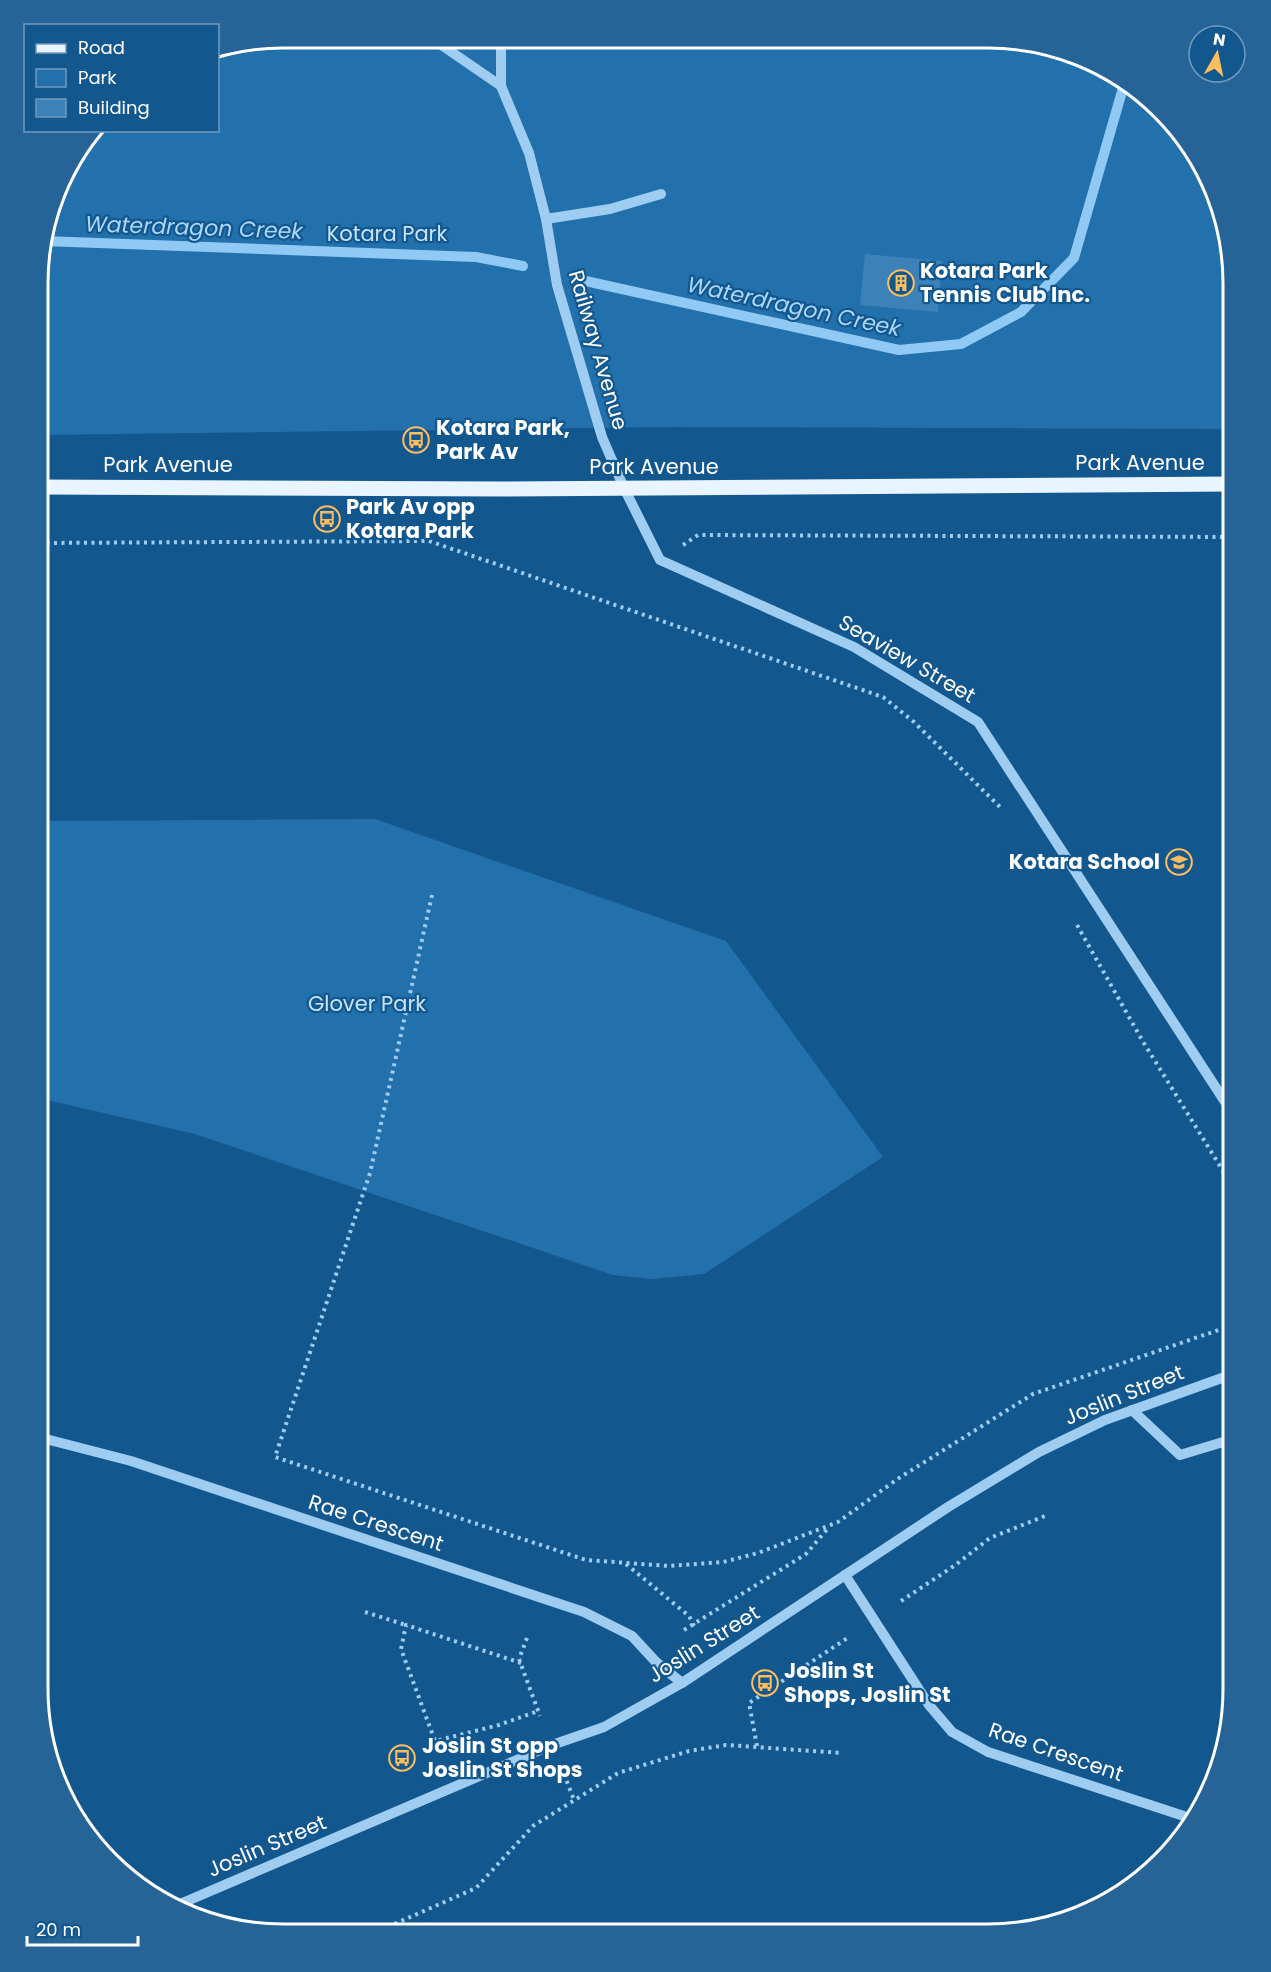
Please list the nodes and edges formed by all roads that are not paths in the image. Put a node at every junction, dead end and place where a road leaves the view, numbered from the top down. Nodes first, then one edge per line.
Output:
1 (445, 48) edge
2 (501, 48) edge
3 (501, 86) junction
4 (661, 194) dead end
5 (546, 219) junction
6 (1223, 484) edge
7 (48, 487) edge
8 (624, 488) junction
9 (1223, 1099) edge
10 (1223, 1378) edge
11 (1132, 1410) junction
12 (48, 1440) edge
13 (1223, 1442) edge
14 (845, 1575) junction
15 (682, 1683) junction
16 (1185, 1817) edge
17 (185, 1902) edge

1 - 3 street
2 - 3 street
3 - 5 street, Railway Avenue
4 - 5 street
5 - 8 street, Railway Avenue
6 - 8 main road, Park Avenue
7 - 8 main road, Park Avenue
8 - 9 street, Seaview Street
10 - 11 street, Joslin Street
11 - 13 street
11 - 14 street, Joslin Street
12 - 15 street, Rae Crescent
14 - 15 street, Joslin Street
14 - 16 street, Rae Crescent
15 - 17 street, Joslin Street

